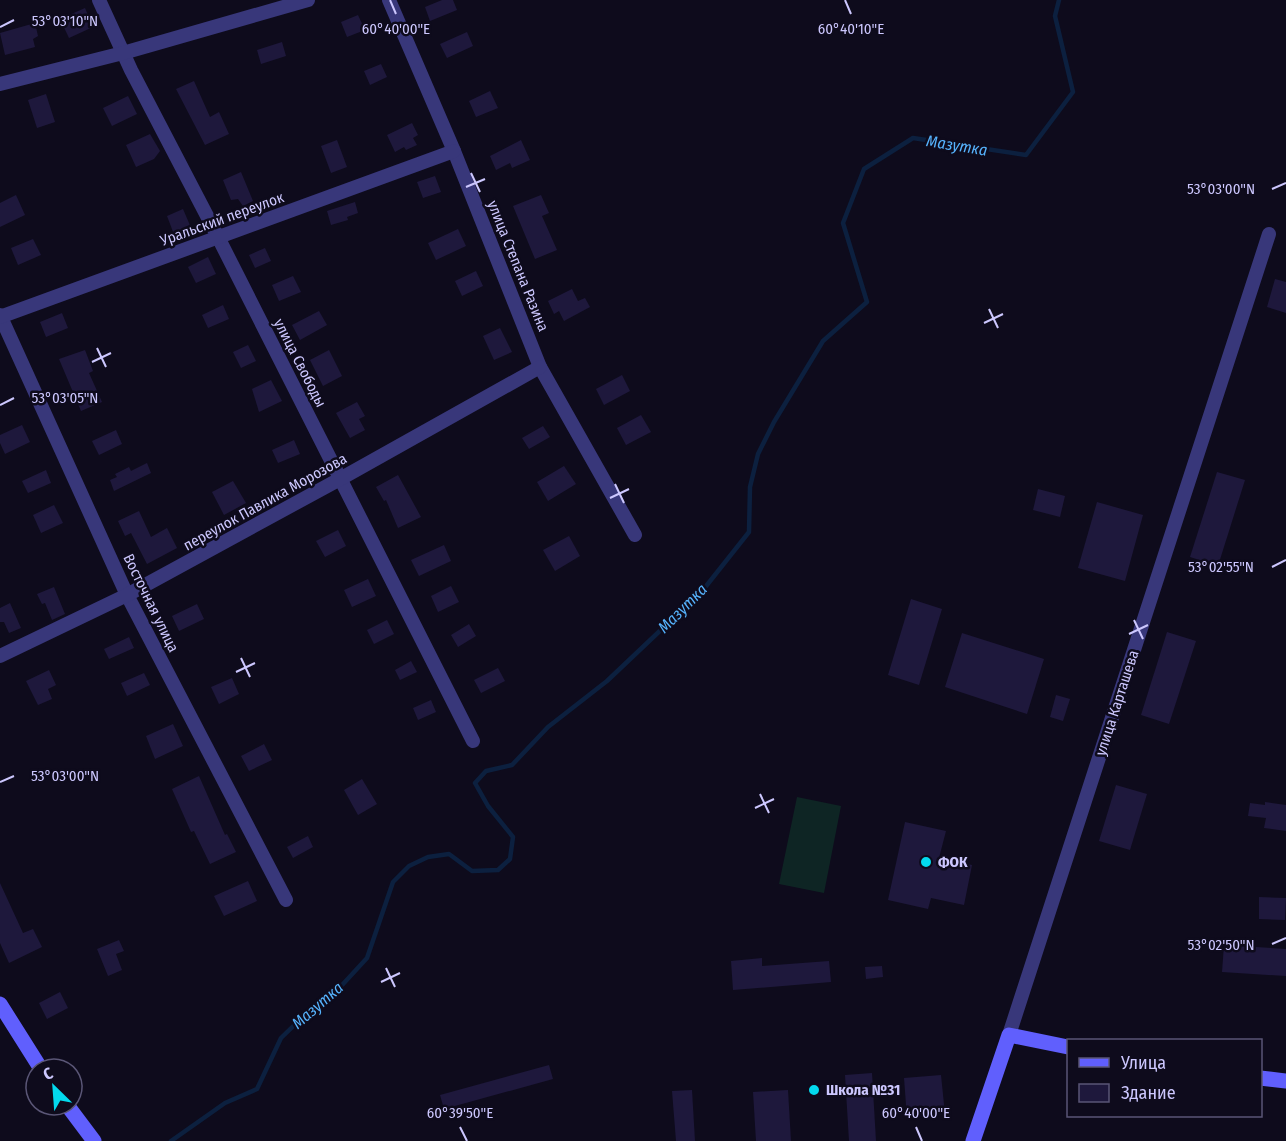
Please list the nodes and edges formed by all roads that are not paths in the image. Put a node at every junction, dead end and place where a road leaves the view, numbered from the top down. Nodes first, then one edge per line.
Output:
1 (99, 0) edge
2 (308, 0) edge
3 (389, 0) edge
4 (123, 53) junction
5 (0, 84) edge
6 (454, 151) junction
7 (1269, 234) dead end
8 (218, 237) junction
9 (0, 316) edge
10 (540, 367) junction
11 (340, 479) junction
12 (635, 535) dead end
13 (127, 595) junction
14 (0, 656) edge
15 (473, 741) dead end
16 (286, 900) dead end
17 (0, 1004) edge
18 (1009, 1035) junction
19 (1067, 1047) edge
20 (33, 1057) edge
21 (1262, 1078) edge
22 (1286, 1081) edge
23 (76, 1117) edge
24 (92, 1140) edge
25 (974, 1141) edge

1 - 4 street, улица Свободы
2 - 4 street
3 - 6 street, улица Степана Разина
4 - 5 street
4 - 8 street, улица Свободы
6 - 8 street, Уральский переулок
6 - 10 street, улица Степана Разина
7 - 18 street, улица Карташева
8 - 9 street, Уральский переулок
8 - 11 street, улица Свободы
9 - 13 street, Восточная улица
10 - 11 street, переулок Павлика Морозова
10 - 12 street, улица Степана Разина
11 - 13 street, переулок Павлика Морозова
11 - 15 street, улица Свободы
13 - 14 street, переулок Павлика Морозова
13 - 16 street, Восточная улица
17 - 20 street
18 - 19 street
18 - 25 street, улица Карташева
21 - 22 street
23 - 24 street

